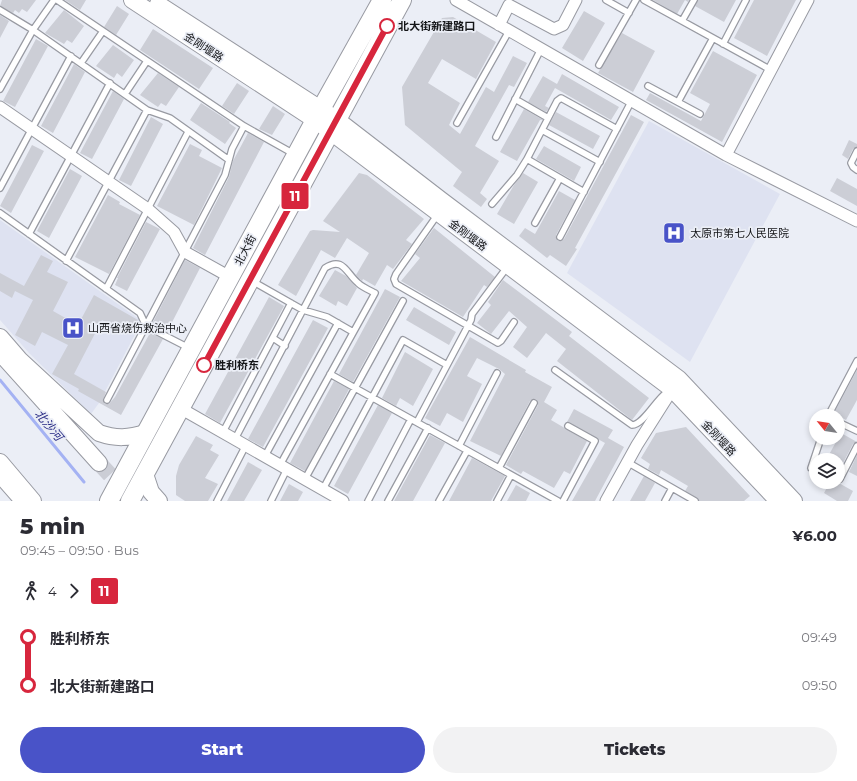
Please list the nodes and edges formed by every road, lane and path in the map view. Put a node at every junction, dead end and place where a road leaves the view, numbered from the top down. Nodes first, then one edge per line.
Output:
1 (56, 0) edge
2 (132, 0) edge
3 (152, 0) edge
4 (382, 0) edge
5 (402, 0) edge
6 (456, 0) edge
7 (576, 0) edge
8 (606, 0) edge
9 (636, 0) edge
10 (644, 0) edge
11 (694, 0) edge
12 (746, 0) edge
13 (808, 0) edge
14 (511, 2) edge
15 (0, 10) edge
16 (629, 13) junction
17 (682, 21) junction
18 (499, 25) junction
19 (33, 30) junction
20 (103, 31) junction
21 (509, 31) junction
22 (713, 38) junction
23 (723, 44) junction
24 (541, 49) junction
25 (70, 56) junction
26 (147, 61) junction
27 (82, 64) junction
28 (599, 64) dead end
29 (771, 70) junction
30 (110, 83) junction
31 (648, 86) dead end
32 (0, 89) edge
33 (125, 94) junction
34 (515, 99) junction
35 (631, 102) junction
36 (678, 102) junction
37 (0, 107) edge
38 (147, 110) junction
39 (700, 114) dead end
40 (548, 118) junction
41 (325, 120) junction
42 (457, 123) dead end
43 (244, 126) junction
44 (32, 129) junction
45 (617, 129) junction
46 (542, 130) junction
47 (188, 132) junction
48 (496, 136) dead end
49 (857, 151) edge
50 (296, 155) junction
51 (726, 155) junction
52 (71, 156) junction
53 (527, 159) junction
54 (229, 160) junction
55 (600, 162) junction
56 (857, 170) edge
57 (560, 178) junction
58 (109, 182) junction
59 (0, 188) edge
60 (584, 192) junction
61 (492, 204) dead end
62 (148, 209) junction
63 (0, 213) edge
64 (438, 214) junction
65 (857, 221) edge
66 (535, 223) dead end
67 (29, 234) junction
68 (560, 237) dead end
69 (185, 252) junction
70 (66, 261) junction
71 (512, 261) junction
72 (230, 277) junction
73 (250, 280) junction
74 (106, 289) junction
75 (403, 301) dead end
76 (291, 303) junction
77 (303, 310) junction
78 (514, 322) dead end
79 (338, 323) junction
80 (146, 326) junction
81 (468, 326) junction
82 (353, 332) junction
83 (0, 337) edge
84 (272, 338) junction
85 (285, 346) junction
86 (191, 349) junction
87 (0, 353) edge
88 (857, 361) edge
89 (447, 365) junction
90 (555, 370) dead end
91 (497, 373) dead end
92 (330, 374) junction
93 (676, 384) junction
94 (355, 388) junction
95 (372, 398) junction
96 (107, 400) dead end
97 (534, 403) dead end
98 (180, 408) junction
99 (832, 409) edge
100 (411, 419) junction
101 (417, 422) junction
102 (845, 425) edge
103 (568, 426) dead end
104 (428, 428) junction
105 (857, 431) edge
106 (223, 432) junction
107 (146, 433) junction
108 (235, 440) junction
109 (246, 445) junction
110 (459, 446) junction
111 (857, 446) edge
112 (467, 450) junction
113 (265, 456) junction
114 (0, 462) edge
115 (627, 462) junction
116 (98, 463) tunnel mouth
117 (283, 467) junction
118 (499, 468) junction
119 (845, 469) edge
120 (146, 474) junction
121 (511, 475) junction
122 (0, 478) edge
123 (305, 479) junction
124 (672, 488) junction
125 (325, 494) edge
126 (555, 500) edge
127 (20, 501) edge
128 (33, 501) edge
129 (109, 501) edge
130 (130, 501) edge
131 (159, 501) edge
132 (217, 501) edge
133 (271, 501) edge
134 (343, 501) edge
135 (368, 501) edge
136 (388, 501) edge
137 (439, 501) edge
138 (497, 501) edge
139 (563, 501) edge
140 (606, 501) edge
141 (665, 501) edge
142 (696, 501) edge
143 (778, 501) edge
144 (794, 501) edge

1 - 19 lane
1 - 20 lane
2 - 41 main road, 金刚堰路
3 - 41 main road
4 - 41 main road, 北大街
5 - 41 main road, 北大街
6 - 18 street
7 - 14 street
8 - 16 lane
9 - 16 lane
10 - 17 lane
11 - 17 lane
12 - 23 lane
13 - 29 street
14 - 18 street
15 - 19 lane
16 - 28 lane
17 - 22 lane
18 - 21 street
19 - 25 lane
19 - 32 lane
20 - 26 lane
20 - 27 lane
21 - 24 street
21 - 42 lane
22 - 23 lane
22 - 36 lane
23 - 29 lane
24 - 34 lane
24 - 35 street
25 - 27 lane
25 - 44 lane
26 - 33 lane
26 - 43 lane
27 - 30 lane
29 - 51 street
30 - 33 lane
30 - 52 lane
31 - 36 lane
33 - 38 lane
34 - 40 lane
34 - 48 lane
35 - 45 lane
35 - 51 street
36 - 39 lane
37 - 44 street
38 - 47 lane
38 - 58 lane
40 - 45 lane
40 - 46 lane
41 - 50 main road, 北大街
41 - 64 main road, 金刚堰路
41 - 71 main road
41 - 73 main road, 北大街
43 - 50 lane
43 - 54 lane
44 - 52 street
44 - 59 lane
45 - 55 lane
46 - 53 lane
46 - 55 lane
47 - 54 lane
47 - 62 lane
49 - 56 lane
50 - 72 main road, 北大街
51 - 65 street
52 - 58 street
52 - 67 lane
53 - 57 lane
53 - 61 lane
54 - 69 lane
55 - 60 lane
57 - 60 lane
57 - 66 lane
58 - 62 street
58 - 70 lane
60 - 68 lane
62 - 69 street
62 - 74 lane
63 - 67 lane
64 - 71 main road, 金刚堰路
64 - 81 lane
67 - 70 lane
69 - 72 street
69 - 80 lane
70 - 74 lane
71 - 81 lane
71 - 93 main road
72 - 86 main road, 北大街
73 - 76 lane
73 - 98 main road, 北大街
74 - 80 lane
75 - 94 lane
76 - 77 lane
76 - 84 lane
77 - 79 lane
77 - 82 lane
77 - 85 lane
78 - 81 lane
79 - 82 lane
79 - 113 lane
80 - 86 lane
80 - 96 lane
81 - 89 lane
82 - 92 lane
83 - 107 main road
84 - 85 lane
84 - 106 lane
85 - 108 lane
86 - 107 main road, 北大街
87 - 116 main road
88 - 99 lane
89 - 95 lane
89 - 101 lane
90 - 93 lane
91 - 110 lane
92 - 94 lane
92 - 117 lane
93 - 115 street
93 - 143 main road, 金刚堰路
93 - 144 main road
94 - 95 lane
94 - 123 lane
95 - 100 lane
95 - 125 lane
97 - 118 lane
98 - 106 street
98 - 120 main road, 北大街
100 - 101 lane
100 - 135 lane
101 - 104 lane
102 - 105 lane
103 - 139 lane
104 - 110 lane
104 - 136 lane
106 - 108 street
107 - 129 main road, 北大街
108 - 109 street
109 - 113 street
109 - 132 lane
110 - 112 lane
111 - 119 lane
112 - 118 lane
112 - 137 lane
113 - 117 street
114 - 128 main road
115 - 124 lane
115 - 140 street
117 - 123 street
117 - 133 lane
118 - 121 lane
120 - 130 main road, 北大街
120 - 131 main road
121 - 126 lane
121 - 138 lane
122 - 127 street
123 - 125 street
124 - 141 lane
124 - 142 lane
125 - 134 street

